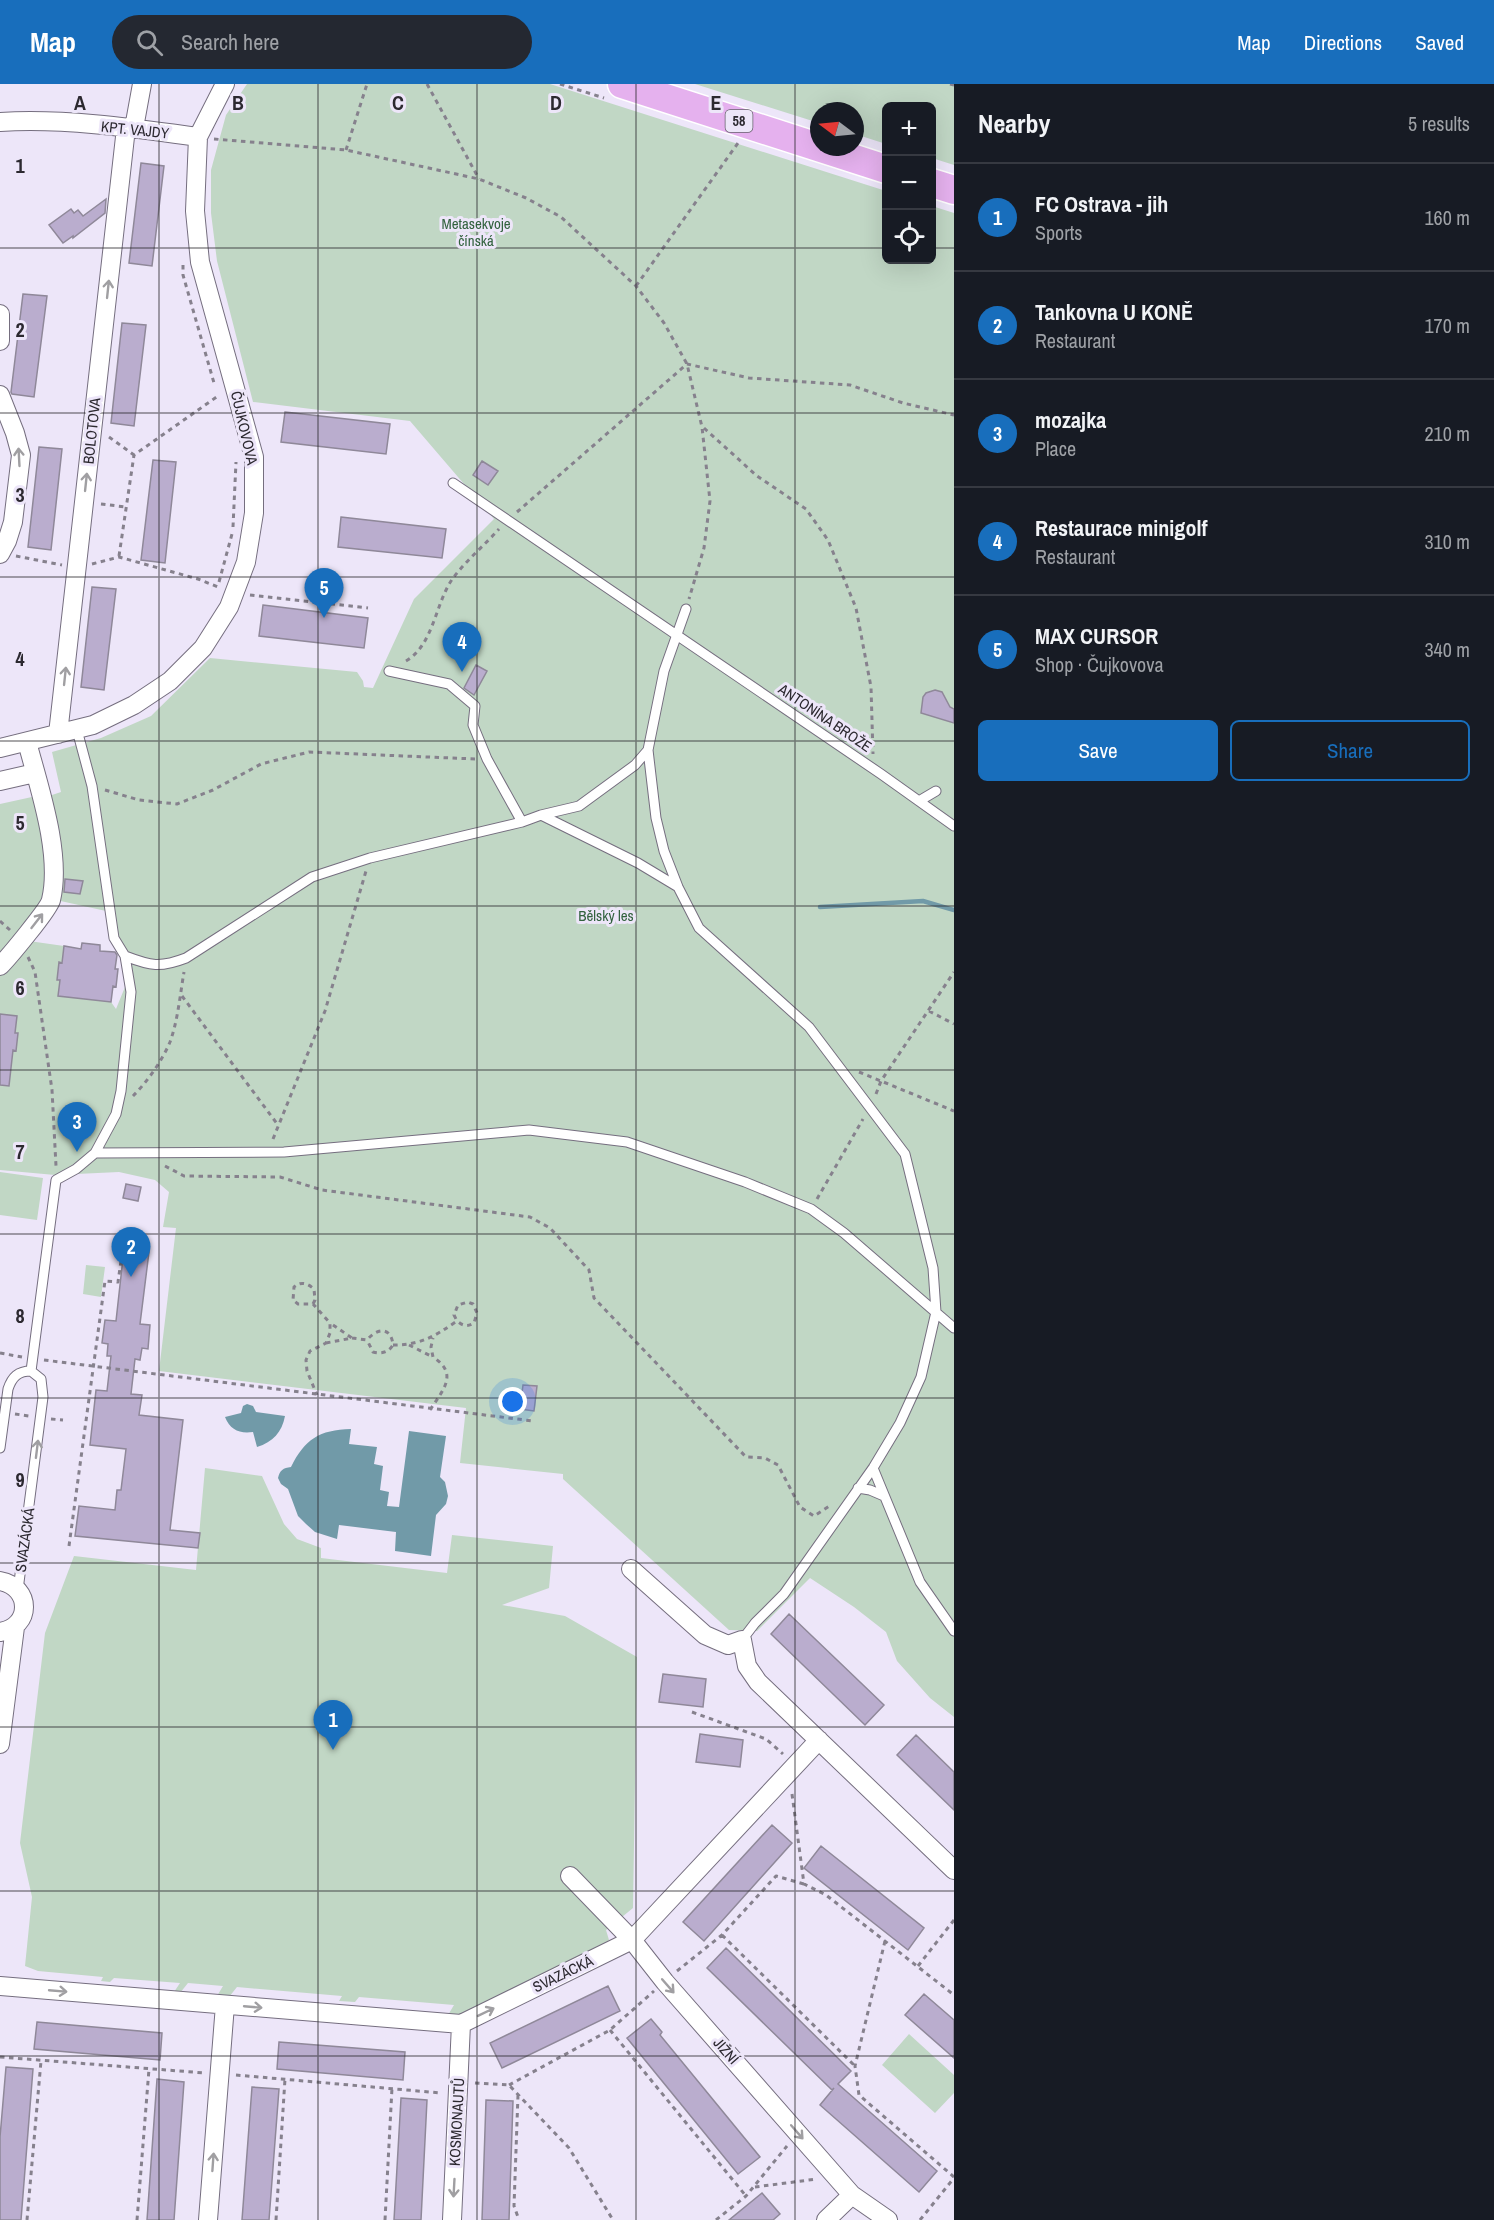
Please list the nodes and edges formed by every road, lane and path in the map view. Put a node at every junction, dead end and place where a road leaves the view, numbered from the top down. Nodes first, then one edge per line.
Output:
1 (141, 84) edge
2 (225, 84) edge
3 (367, 84) edge
4 (427, 84) edge
5 (622, 84) edge
6 (0, 122) edge
7 (130, 128) junction
8 (205, 138) junction
9 (739, 141) dead end
10 (346, 150) junction
11 (882, 168) edge
12 (479, 179) junction
13 (936, 184) edge
14 (954, 190) edge
15 (182, 263) dead end
16 (636, 286) junction
17 (0, 314) edge
18 (0, 341) edge
19 (687, 364) junction
20 (215, 385) dead end
21 (0, 395) edge
22 (221, 406) dead end
23 (954, 415) edge
24 (93, 425) junction
25 (702, 427) junction
26 (134, 455) junction
27 (236, 457) dead end
28 (453, 483) dead end
29 (84, 501) junction
30 (126, 507) junction
31 (507, 520) junction
32 (0, 553) edge
33 (119, 557) junction
34 (77, 568) junction
35 (226, 590) junction
36 (368, 608) dead end
37 (686, 609) joint
38 (678, 636) junction
39 (389, 671) joint
40 (77, 730) junction
41 (58, 734) junction
42 (27, 742) junction
43 (0, 748) edge
44 (648, 750) junction
45 (487, 759) junction
46 (875, 770) junction
47 (35, 773) junction
48 (0, 781) edge
49 (92, 786) junction
50 (936, 791) dead end
51 (919, 801) junction
52 (541, 815) junction
53 (522, 822) junction
54 (954, 826) edge
55 (370, 858) junction
56 (678, 887) junction
57 (0, 921) edge
58 (22, 940) junction
59 (125, 956) junction
60 (186, 958) junction
61 (0, 966) edge
62 (954, 972) edge
63 (180, 994) junction
64 (929, 1011) junction
65 (954, 1024) edge
66 (836, 1062) junction
67 (881, 1081) junction
68 (870, 1108) junction
69 (954, 1111) edge
70 (116, 1114) junction
71 (279, 1126) junction
72 (267, 1152) junction
73 (95, 1153) junction
74 (142, 1153) junction
75 (56, 1180) junction
76 (811, 1209) junction
77 (125, 1233) dead end
78 (313, 1304) junction
79 (936, 1312) junction
80 (456, 1321) junction
81 (330, 1323) junction
82 (954, 1328) edge
83 (352, 1338) junction
84 (432, 1338) junction
85 (367, 1340) junction
86 (327, 1342) junction
87 (393, 1345) junction
88 (408, 1345) junction
89 (0, 1353) edge
90 (433, 1357) junction
91 (33, 1358) junction
92 (92, 1367) junction
93 (31, 1371) junction
94 (317, 1395) junction
95 (430, 1410) junction
96 (533, 1421) dead end
97 (0, 1448) edge
98 (873, 1468) junction
99 (858, 1488) junction
100 (884, 1496) junction
101 (832, 1504) dead end
102 (69, 1546) dead end
103 (632, 1569) dead end
104 (0, 1581) edge
105 (18, 1590) junction
106 (7, 1629) edge
107 (954, 1631) edge
108 (742, 1640) junction
109 (692, 1712) dead end
110 (819, 1740) junction
111 (0, 1744) edge
112 (793, 1768) junction
113 (954, 1870) edge
114 (570, 1876) dead end
115 (804, 1884) junction
116 (954, 1920) edge
117 (722, 1935) junction
118 (632, 1940) junction
119 (885, 1941) junction
120 (918, 1966) junction
121 (665, 1982) junction
122 (0, 1986) edge
123 (954, 1995) edge
124 (225, 2005) junction
125 (461, 2024) junction
126 (610, 2030) junction
127 (0, 2057) edge
128 (41, 2061) junction
129 (855, 2066) junction
130 (149, 2069) junction
131 (220, 2074) junction
132 (285, 2079) junction
133 (509, 2085) junction
134 (392, 2088) junction
135 (458, 2088) junction
136 (518, 2095) junction
137 (798, 2133) junction
138 (837, 2177) junction
139 (954, 2177) edge
140 (754, 2187) junction
141 (852, 2195) junction
142 (746, 2196) junction
143 (27, 2220) edge
144 (137, 2220) edge
145 (208, 2220) edge
146 (276, 2220) edge
147 (385, 2220) edge
148 (452, 2220) edge
149 (519, 2220) edge
150 (613, 2220) edge
151 (716, 2220) edge
152 (826, 2220) edge
153 (888, 2220) edge
154 (920, 2220) edge

1 - 7 street, BOLOTOVA
2 - 8 street, ČUJKOVOVA
3 - 10 path
4 - 12 path
5 - 11 main road, 58
6 - 7 street, KPT. VAJDY
7 - 8 street, KPT. VAJDY
24 -> 7 street, BOLOTOVA
8 - 10 path
8 - 35 street, ČUJKOVOVA
9 - 16 path
10 - 12 path
12 - 16 path
13 - 14 main road
15 - 20 path
16 - 19 path
17 - 18 street
19 - 23 path
19 - 25 path
19 - 31 path
32 -> 21 street
22 - 26 path
24 - 26 path
29 -> 24 street, BOLOTOVA
25 - 37 path
25 - 46 path
26 - 30 path
27 - 35 path
28 - 31 lane, ANTONÍNA BROŽE
29 - 30 path
29 - 34 street, BOLOTOVA
30 - 33 path
31 - 38 lane, ANTONÍNA BROŽE
31 - 39 path
32 - 34 path
33 - 34 path
33 - 35 path
41 -> 34 street, BOLOTOVA
35 - 36 path
35 - 40 street, ČUJKOVOVA
37 - 38 lane
38 - 44 lane
38 - 46 lane, ANTONÍNA BROŽE
39 - 45 lane
40 - 41 street, ČUJKOVOVA
40 - 49 lane
41 - 42 street, ČUJKOVOVA
42 - 43 street, ČUJKOVOVA
42 - 47 street
44 - 52 lane
44 - 56 lane
45 - 49 path
45 - 53 lane
46 - 51 lane, ANTONÍNA BROŽE
47 - 48 street
58 -> 47 street
49 - 59 lane
50 - 51 lane
51 - 54 lane, ANTONÍNA BROŽE
52 - 53 lane
52 - 56 lane
53 - 55 lane
55 - 60 lane
55 - 71 path
56 - 66 lane
57 - 58 path
58 - 61 street
58 - 75 path
59 - 60 lane
59 - 70 lane
60 - 63 path
62 - 64 path
63 - 70 path
63 - 71 path
64 - 65 path
64 - 67 path
66 - 67 path
66 - 68 lane
67 - 68 path
67 - 69 path
68 - 76 path
68 - 79 lane
70 - 73 lane
71 - 72 path
72 - 74 lane
72 - 76 lane
73 - 74 lane
73 - 75 lane
74 - 101 path
75 - 91 lane
76 - 79 lane
77 - 92 path
78 - 78 path
78 - 81 path
79 - 82 lane
79 - 98 lane
80 - 80 path
80 - 84 path
81 - 83 path
81 - 86 path
83 - 85 path
83 - 86 path
84 - 88 path
84 - 90 path
85 - 87 path
85 - 87 path
86 - 94 path
87 - 88 path
88 - 90 path
89 - 91 path
90 - 95 path
91 - 92 path
91 - 93 lane
92 - 94 path
92 - 102 path
93 - 97 lane
105 -> 93 lane, SVAZÁCKÁ
94 - 95 path
95 - 96 path
98 - 99 lane
98 - 100 lane
99 - 100 lane
99 - 108 lane
100 - 107 lane
103 - 108 street
104 - 105 street
105 - 106 street
106 - 111 street
108 - 110 street
109 - 112 path
110 - 112 street, SVAZÁCKÁ
110 - 113 street
112 - 115 path
112 - 118 street, SVAZÁCKÁ
114 - 118 street, JIŽNÍ
115 - 117 path
115 - 119 path
116 - 120 path
117 - 121 path
117 - 129 path
118 - 121 street, JIŽNÍ
125 -> 118 street, SVAZÁCKÁ
119 - 120 path
119 - 129 path
120 - 123 path
121 - 126 path
121 -> 137 street, JIŽNÍ
122 -> 124 street
124 -> 125 street
124 - 131 street
125 - 135 street, KOSMONAUTŮ
126 - 133 path
126 - 142 path
127 - 128 path
128 - 130 path
128 - 143 path
129 - 139 path
130 - 131 path
130 - 144 path
131 - 132 path
145 -> 131 street
132 - 134 path
132 - 146 path
133 - 135 path
133 - 136 path
134 - 135 path
134 - 147 path
135 -> 148 street, KOSMONAUTŮ
136 - 149 path
136 - 150 path
137 - 138 street, JIŽNÍ
137 - 140 path
138 - 140 path
138 - 141 street, JIŽNÍ
139 - 154 path
140 - 142 path
141 - 152 street
141 - 153 street, JIŽNÍ
142 - 151 path

